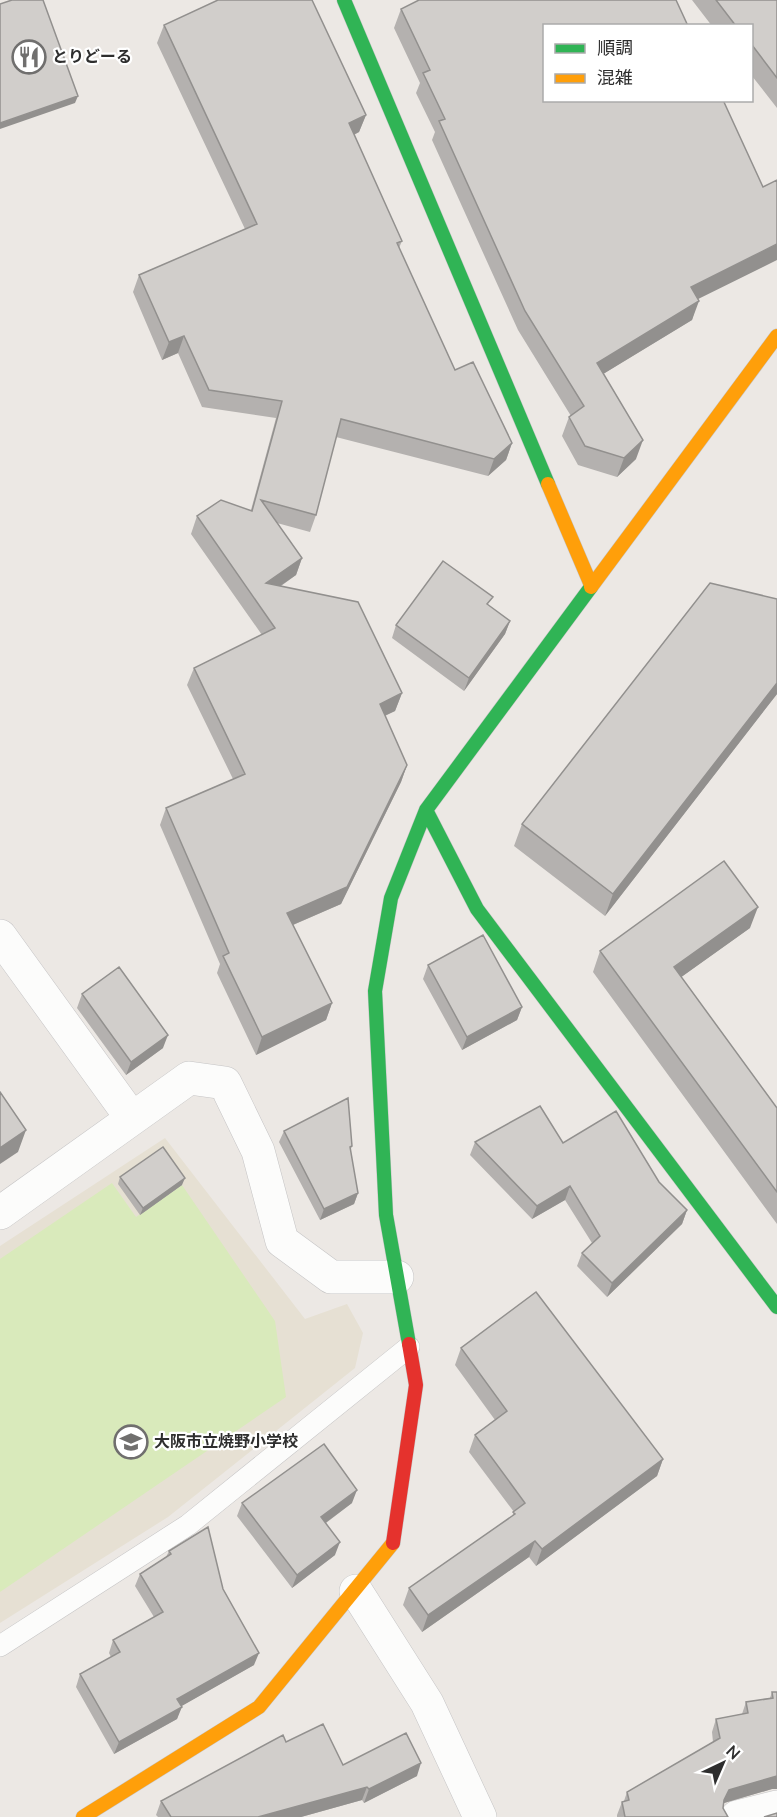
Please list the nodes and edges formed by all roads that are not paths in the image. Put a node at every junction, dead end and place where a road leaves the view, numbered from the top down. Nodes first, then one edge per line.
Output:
1 (344, 0) edge
2 (777, 336) edge
3 (591, 585) junction
4 (426, 810) junction
5 (0, 936) edge
6 (130, 1117) junction
7 (0, 1214) edge
8 (397, 1277) junction
9 (777, 1307) edge
10 (409, 1347) junction
11 (356, 1591) junction
12 (0, 1646) edge
13 (777, 1808) edge
14 (83, 1817) edge
15 (480, 1817) edge
16 (737, 1817) edge

1 - 3 street
2 - 3 street
3 - 4 street
4 - 8 street
4 - 9 street
5 - 6 street
6 - 7 street
6 - 8 street
8 - 10 street
10 - 11 street
10 - 12 lane
11 - 14 street
11 - 15 street
13 - 16 street

